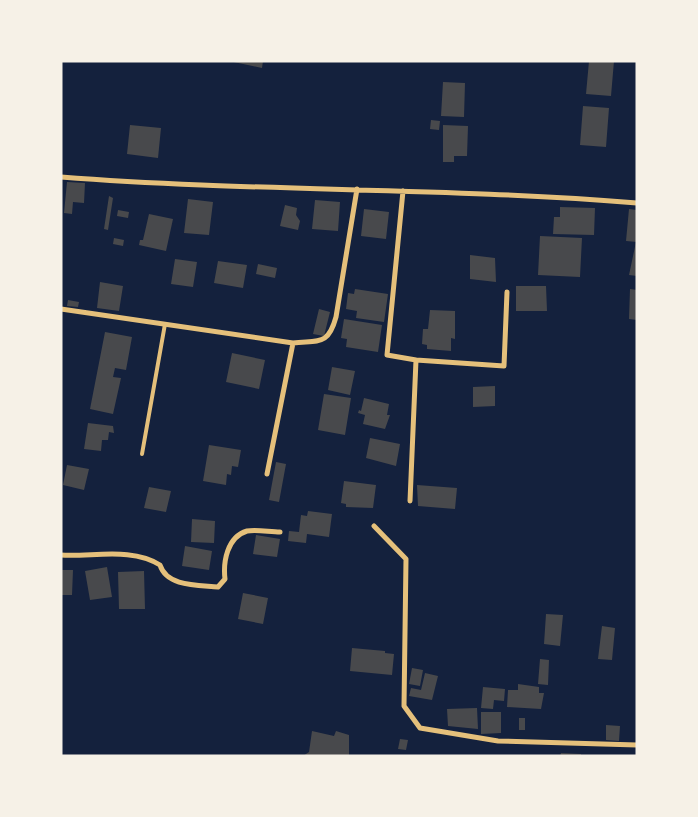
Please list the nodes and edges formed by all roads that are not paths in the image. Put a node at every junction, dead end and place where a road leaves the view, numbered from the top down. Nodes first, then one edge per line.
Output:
1 (61, 177) edge
2 (357, 189) junction
3 (403, 191) junction
4 (637, 203) edge
5 (507, 292) dead end
6 (61, 310) edge
7 (165, 324) junction
8 (293, 342) junction
9 (416, 360) junction
10 (142, 454) dead end
11 (267, 474) dead end
12 (410, 501) dead end
13 (374, 526) dead end
14 (280, 532) dead end
15 (61, 555) edge
16 (637, 745) edge

1 - 2 street
2 - 3 street
2 - 8 street
3 - 4 street
3 - 9 street
5 - 9 street
6 - 7 street
7 - 8 street
7 - 10 lane
8 - 11 street
9 - 12 street
13 - 16 street
14 - 15 street

